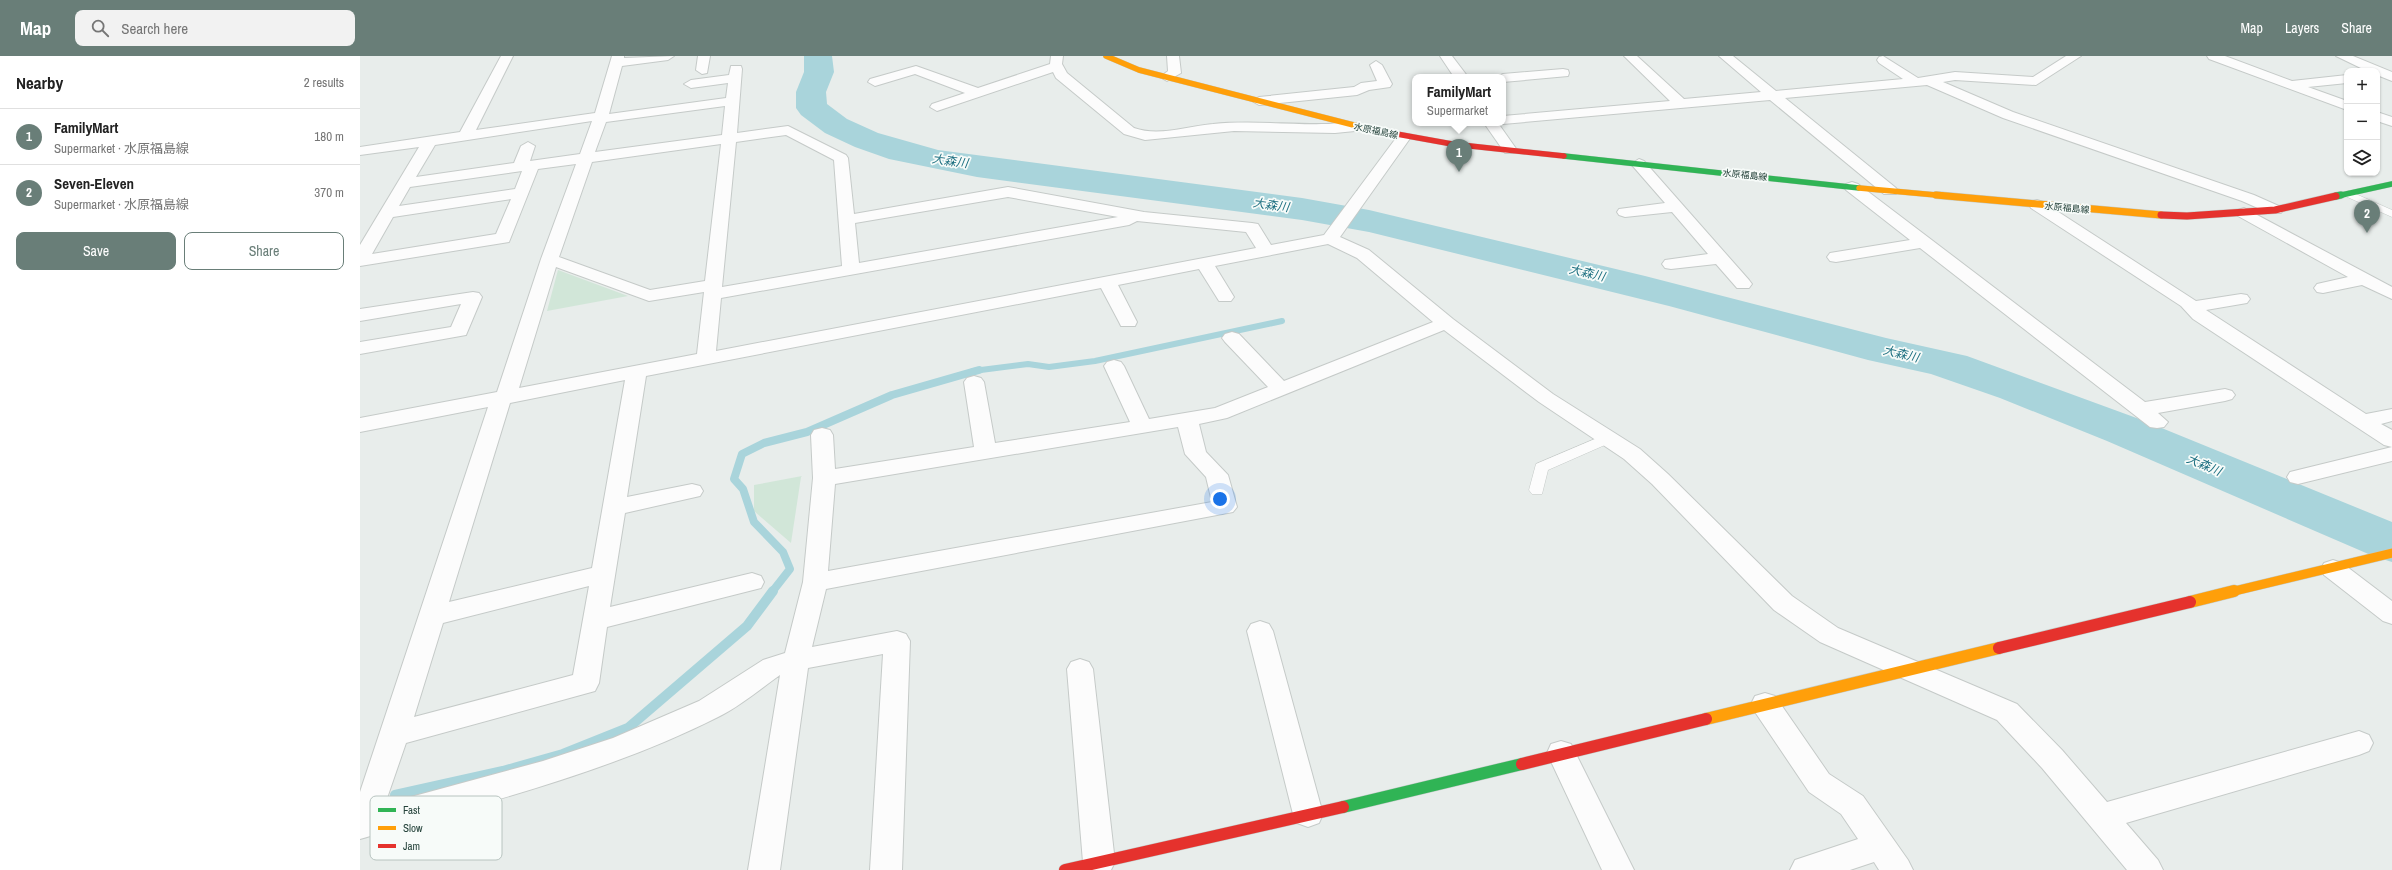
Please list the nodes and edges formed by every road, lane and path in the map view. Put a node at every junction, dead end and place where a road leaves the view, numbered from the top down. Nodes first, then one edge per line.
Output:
1 (507, 56) edge
2 (668, 56) edge
3 (704, 56) edge
4 (1106, 56) edge
5 (1173, 56) edge
6 (1446, 56) edge
7 (1630, 56) edge
8 (1726, 56) edge
9 (2075, 56) edge
10 (2213, 56) edge
11 (2342, 56) edge
12 (617, 59) edge
13 (1883, 60) dead end
14 (1057, 61) edge
15 (1376, 65) dead end
16 (702, 70) dead end
17 (1563, 73) dead end
18 (1459, 74) edge
19 (2385, 76) edge
20 (1167, 77) junction
21 (1506, 78) edge
22 (2344, 79) edge
23 (875, 82) dead end
24 (1923, 82) junction
25 (691, 84) dead end
26 (2290, 85) junction
27 (978, 92) junction
28 (1774, 96) junction
29 (732, 101) junction
30 (1259, 101) junction
31 (1681, 104) junction
32 (2344, 105) edge
33 (937, 106) dead end
34 (2380, 117) edge
35 (600, 118) junction
36 (1506, 120) edge
37 (2392, 122) edge
38 (1355, 126) junction
39 (1494, 126) edge
40 (466, 135) junction
41 (1404, 137) junction
42 (729, 139) junction
43 (430, 140) junction
44 (528, 146) dead end
45 (1510, 150) junction
46 (361, 152) edge
47 (586, 159) junction
48 (1639, 164) junction
49 (526, 167) junction
50 (405, 183) junction
51 (2392, 184) edge
52 (1852, 187) junction
53 (1890, 191) junction
54 (521, 193) junction
55 (2349, 194) junction
56 (2037, 205) junction
57 (1676, 207) junction
58 (2275, 210) junction
59 (1625, 212) dead end
60 (388, 213) junction
61 (2244, 213) junction
62 (2392, 214) edge
63 (1144, 217) junction
64 (846, 220) junction
65 (1332, 238) junction
66 (1925, 242) junction
67 (1268, 252) junction
68 (1836, 257) dead end
69 (1720, 258) junction
70 (550, 259) junction
71 (360, 260) edge
72 (1205, 264) junction
73 (1671, 264) dead end
74 (851, 270) junction
75 (2366, 279) junction
76 (1107, 282) junction
77 (1743, 284) dead end
78 (2324, 288) dead end
79 (713, 290) junction
80 (2392, 294) edge
81 (1225, 297) dead end
82 (2241, 299) dead end
83 (2192, 306) junction
84 (360, 316) edge
85 (1128, 322) dead end
86 (1446, 323) junction
87 (1232, 338) dead end
88 (360, 348) edge
89 (706, 358) junction
90 (1114, 366) dead end
91 (637, 371) junction
92 (974, 382) dead end
93 (1282, 390) junction
94 (2225, 395) dead end
95 (503, 396) junction
96 (2392, 415) edge
97 (1187, 420) junction
98 (2362, 421) junction
99 (360, 425) edge
100 (1143, 428) junction
101 (822, 435) dead end
102 (1610, 438) junction
103 (2392, 440) edge
104 (986, 452) junction
105 (2392, 454) edge
106 (2298, 477) dead end
107 (824, 478) junction
108 (1537, 490) dead end
109 (692, 491) dead end
110 (614, 508) junction
111 (2392, 553) edge
112 (2333, 569) junction
113 (603, 574) junction
114 (752, 582) dead end
115 (815, 582) junction
116 (2392, 614) edge
117 (432, 616) junction
118 (596, 620) junction
119 (1260, 630) dead end
120 (796, 660) junction
121 (1080, 669) dead end
122 (1908, 670) junction
123 (1765, 704) junction
124 (395, 734) junction
125 (2358, 743) dead end
126 (1561, 754) junction
127 (372, 796) edge
128 (461, 796) edge
129 (370, 802) edge
130 (1308, 814) junction
131 (2101, 816) junction
132 (362, 824) edge
133 (1889, 858) edge
134 (1099, 862) junction
135 (764, 870) edge
136 (886, 870) edge
137 (1065, 870) edge
138 (1618, 870) edge
139 (1806, 870) edge
140 (2147, 870) edge

1 - 40 street
2 - 12 street
3 - 16 street
4 - 20 main road, 水原福島線
5 - 20 street
6 - 18 street
7 - 31 street
8 - 28 street
9 - 24 street
10 - 26 street
11 - 19 street
12 - 35 street
13 - 24 street
14 - 27 street
14 - 38 street
15 - 30 street
17 - 21 street
20 - 30 main road, 水原福島線
22 - 26 street
23 - 27 street
24 - 28 street
24 - 58 street
25 - 29 street
26 - 32 street
27 - 33 street
28 - 31 street
28 - 53 street
29 - 35 street
29 - 42 street
30 - 38 main road, 水原福島線
31 - 36 street
34 - 37 street
35 - 40 street
35 - 47 street
38 - 41 main road, 水原福島線
39 - 45 street
40 - 43 street
41 - 45 main road, 水原福島線
41 - 65 street
42 - 47 street
42 - 64 street
42 - 79 street
43 - 46 street
43 - 50 street
44 - 49 street
45 - 48 main road, 水原福島線
47 - 49 street
47 - 70 street
48 - 52 main road, 水原福島線
48 - 57 street
49 - 50 street
49 - 54 street
50 - 60 street
51 - 55 main road, 水原福島線
52 - 53 main road, 水原福島線
52 - 66 street
53 - 56 main road, 水原福島線
54 - 60 street
54 - 71 street
55 - 58 main road, 水原福島線
55 - 62 lane
56 - 61 main road, 水原福島線
56 - 83 street
57 - 59 street
57 - 69 street
58 - 61 main road, 水原福島線
60 - 71 street
61 - 75 street
63 - 64 street
63 - 67 street
63 - 74 street
64 - 74 street
65 - 67 street
65 - 86 street
66 - 68 street
66 - 94 street
67 - 72 street
69 - 73 street
69 - 77 street
70 - 79 street
70 - 95 street
72 - 76 street
72 - 81 street
74 - 79 street
75 - 78 street
75 - 80 street
76 - 85 street
76 - 89 street
79 - 89 street
82 - 83 street
83 - 98 street
84 - 88 street
86 - 93 street
86 - 102 street
87 - 93 street
89 - 91 street
90 - 100 street
91 - 95 street
91 - 110 street
92 - 104 street
93 - 97 street
95 - 99 street
95 - 117 street
96 - 98 street
97 - 100 street
97 - 115 street
98 - 103 street
100 - 104 street
101 - 107 street
102 - 108 lane
102 - 122 street
104 - 107 street
105 - 106 street
107 - 115 street
109 - 110 street
110 - 113 street
111 - 112 main road
112 - 116 street
112 - 122 main road
113 - 117 street
113 - 118 street
114 - 118 street
115 - 120 street
117 - 124 street
118 - 124 street
119 - 130 street
120 - 128 street
120 - 135 street
120 - 136 street
121 - 134 street
122 - 123 main road
122 - 131 street
123 - 126 main road
123 - 133 street
124 - 127 street
125 - 131 street
126 - 130 main road
126 - 138 street
129 - 132 street
130 - 134 main road
131 - 140 street
133 - 139 street
134 - 137 main road

